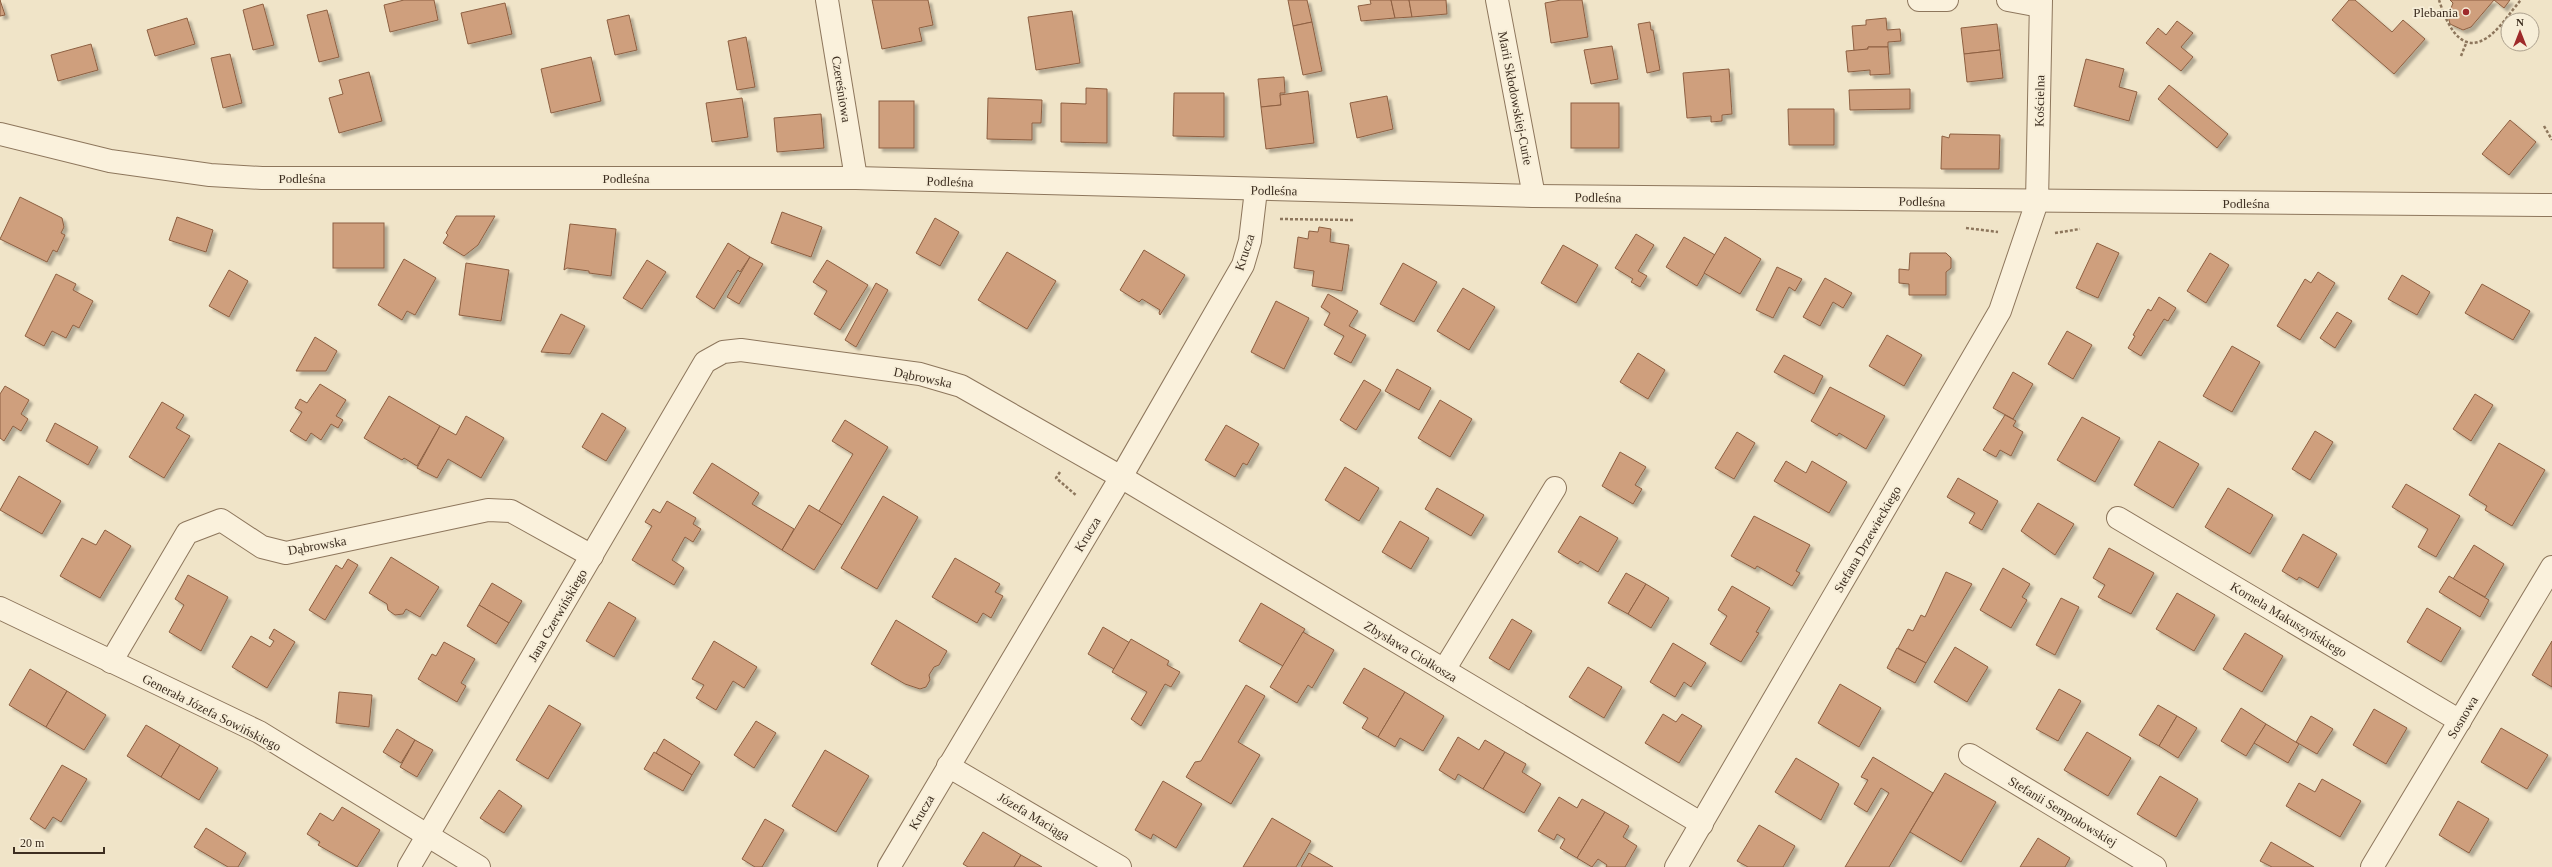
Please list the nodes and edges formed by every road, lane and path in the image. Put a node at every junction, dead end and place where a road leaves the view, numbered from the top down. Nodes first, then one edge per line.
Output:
1 (828, 0) edge
2 (1497, 0) edge
3 (1919, 0) edge
4 (1947, 0) edge
5 (2008, 0) edge
6 (2439, 0) edge
7 (2521, 0) edge
8 (2041, 3) edge
9 (2467, 41) junction
10 (2461, 56) dead end
11 (2544, 126) dead end
12 (0, 134) edge
13 (2552, 140) edge
14 (856, 178) junction
15 (1256, 190) junction
16 (1534, 196) junction
17 (2037, 202) junction
18 (2552, 205) edge
19 (704, 362) joint
20 (1121, 477) junction
21 (1555, 488) dead end
22 (2118, 518) dead end
23 (592, 556) junction
24 (2552, 567) edge
25 (0, 608) edge
26 (111, 662) junction
27 (1444, 670) junction
28 (2460, 720) junction
29 (1970, 755) dead end
30 (948, 766) junction
31 (1702, 824) junction
32 (428, 835) junction
33 (409, 867) edge
34 (478, 867) edge
35 (889, 867) edge
36 (1120, 867) edge
37 (1676, 867) edge
38 (2155, 867) edge
39 (2372, 867) edge

1 - 14 street, Czereśniowa
2 - 16 street, Marii Skłodowskiej-Curie
3 - 4 street
5 - 8 street
6 - 9 path
7 - 9 path
8 - 17 street, Kościelna
9 - 10 path
11 - 13 path
12 - 14 street, Podleśna
14 - 15 street, Podleśna
15 - 16 street, Podleśna
15 - 20 street, Krucza
16 - 17 street, Podleśna
17 - 18 street, Podleśna
17 - 31 street, Stefana Drzewieckiego
19 - 20 street, Dąbrowska
19 - 23 street, Jana Czerwińskiego
20 - 27 street, Zbysława Ciołkosza
20 - 30 street, Krucza
21 - 27 street
22 - 28 street, Kornela Makuszyńskiego
23 - 26 street, Dąbrowska
23 - 32 street, Jana Czerwińskiego
24 - 28 street, Sosnowa
25 - 26 street, Generała Józefa Sowińskiego
26 - 32 street, Generała Józefa Sowińskiego
27 - 31 street, Zbysława Ciołkosza
28 - 39 street, Sosnowa
29 - 38 street, Stefanii Sempołowskiej
30 - 35 street, Krucza
30 - 36 street, Józefa Maciąga
31 - 37 street, Stefana Drzewieckiego
32 - 33 street, Jana Czerwińskiego
32 - 34 street, Generała Józefa Sowińskiego

